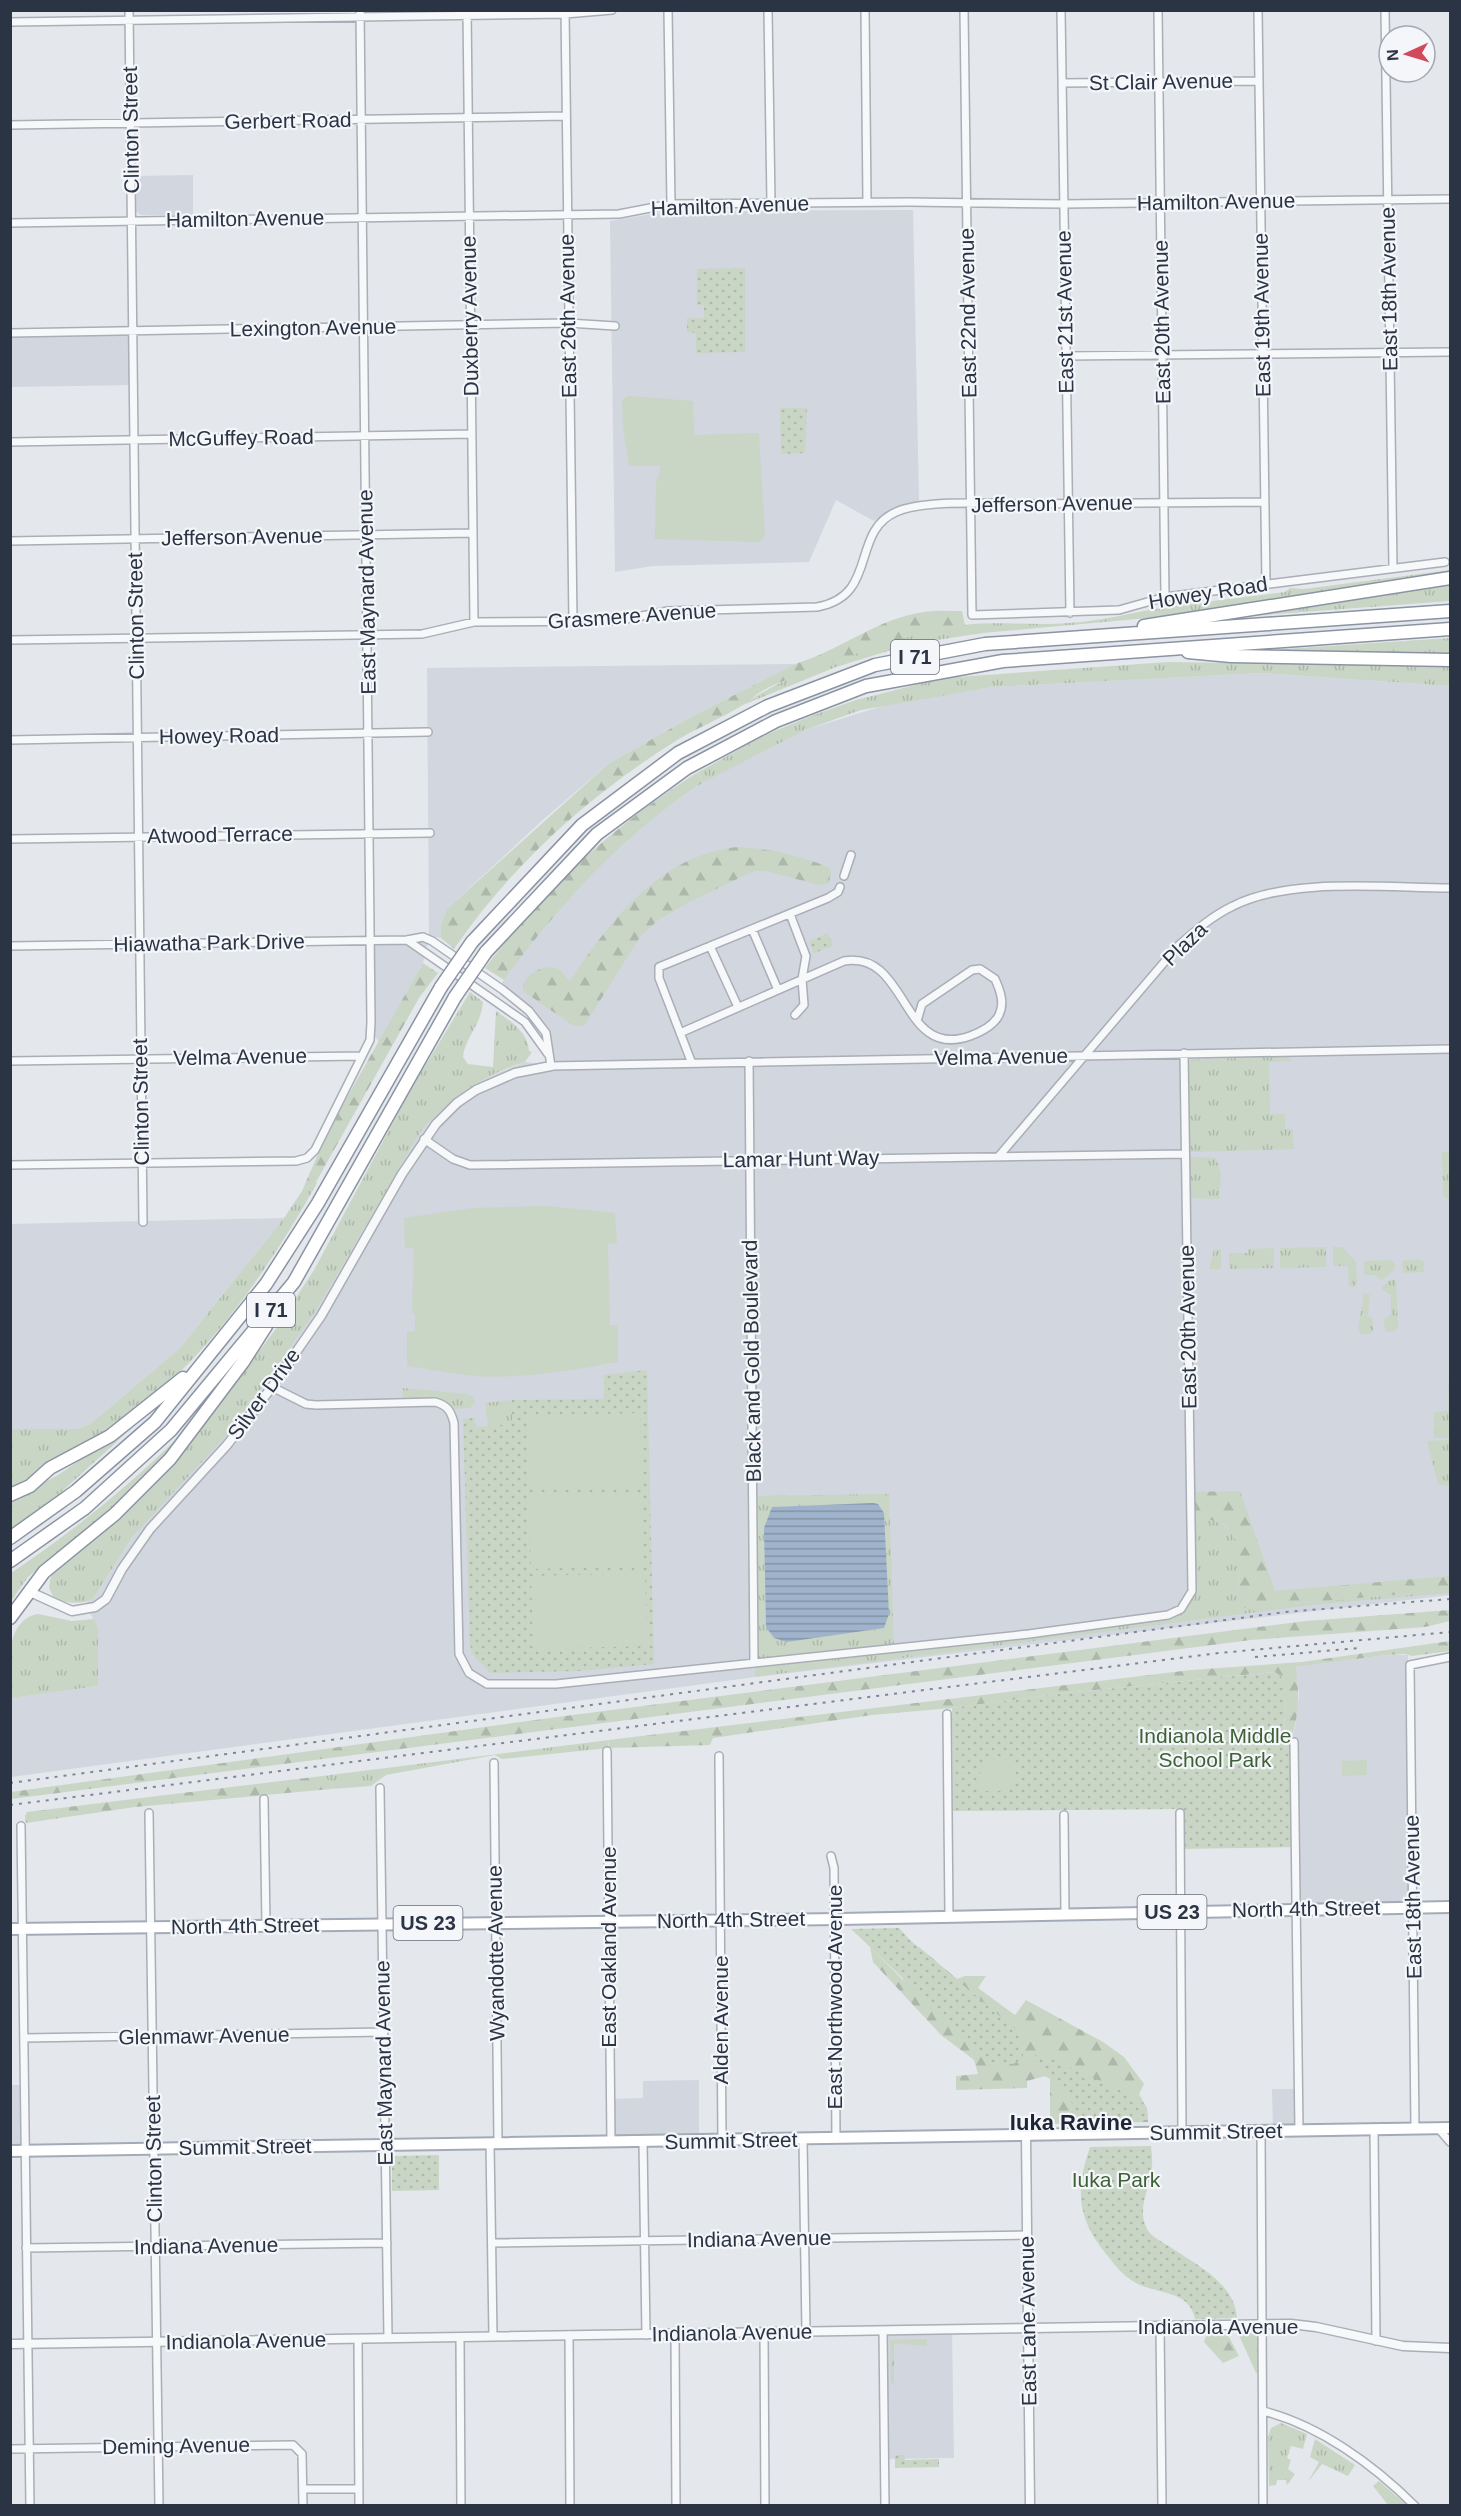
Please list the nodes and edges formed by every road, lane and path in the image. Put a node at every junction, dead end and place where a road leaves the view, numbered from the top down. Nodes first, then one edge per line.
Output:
1 (129, 10) edge
2 (612, 10) edge
3 (668, 10) edge
4 (768, 10) edge
5 (865, 10) edge
6 (964, 10) edge
7 (1061, 10) edge
8 (1158, 10) edge
9 (1258, 10) edge
10 (1386, 10) edge
11 (565, 12) edge
12 (360, 13) edge
13 (467, 13) edge
14 (129, 20) junction
15 (10, 22) edge
16 (1259, 81) junction
17 (1158, 82) junction
18 (1062, 83) junction
19 (566, 116) junction
20 (468, 118) junction
21 (362, 120) junction
22 (131, 124) junction
23 (10, 125) edge
24 (1450, 199) edge
25 (1388, 200) junction
26 (1260, 201) junction
27 (867, 202) junction
28 (966, 202) junction
29 (1160, 202) junction
30 (771, 203) junction
31 (671, 204) junction
32 (1064, 204) junction
33 (567, 214) junction
34 (469, 216) junction
35 (363, 217) junction
36 (132, 221) junction
37 (10, 223) edge
38 (568, 323) junction
39 (470, 325) junction
40 (615, 326) dead end
41 (364, 327) junction
42 (133, 331) junction
43 (10, 333) edge
44 (1450, 352) edge
45 (1390, 353) junction
46 (1262, 354) junction
47 (1066, 356) junction
48 (1162, 356) junction
49 (471, 434) junction
50 (365, 436) junction
51 (134, 439) junction
52 (10, 442) edge
53 (1164, 502) junction
54 (1264, 502) junction
55 (971, 504) junction
56 (1068, 504) junction
57 (472, 533) junction
58 (366, 535) junction
59 (135, 538) junction
60 (10, 541) edge
61 (865, 555) joint
62 (1445, 562) dead end
63 (1393, 568) junction
64 (1450, 578) edge
65 (1266, 583) junction
66 (1166, 597) junction
67 (1450, 612) edge
68 (1070, 613) junction
69 (972, 615) joint
70 (573, 621) junction
71 (474, 622) junction
72 (1450, 629) edge
73 (367, 635) junction
74 (1089, 636) junction
75 (136, 638) junction
76 (10, 640) edge
77 (1166, 650) junction
78 (1450, 660) edge
79 (428, 732) dead end
80 (369, 734) junction
81 (137, 738) junction
82 (10, 740) edge
83 (370, 833) junction
84 (430, 833) dead end
85 (139, 836) junction
86 (10, 839) edge
87 (851, 855) dead end
88 (844, 876) dead end
89 (840, 887) dead end
90 (1450, 888) edge
91 (790, 914) junction
92 (752, 929) junction
93 (371, 940) junction
94 (407, 940) junction
95 (140, 944) junction
96 (10, 946) edge
97 (710, 946) junction
98 (802, 979) junction
99 (778, 990) junction
100 (904, 1003) junction
101 (922, 1004) junction
102 (738, 1008) junction
103 (795, 1015) dead end
104 (917, 1022) junction
105 (680, 1033) junction
106 (1450, 1049) edge
107 (1184, 1053) junction
108 (362, 1056) junction
109 (549, 1056) junction
110 (1086, 1056) junction
111 (141, 1059) junction
112 (10, 1061) edge
113 (749, 1061) junction
114 (691, 1062) junction
115 (551, 1066) junction
116 (424, 1139) junction
117 (1185, 1154) junction
118 (999, 1156) junction
119 (750, 1159) junction
120 (142, 1163) junction
121 (10, 1166) edge
122 (143, 1222) dead end
123 (294, 1282) junction
124 (216, 1346) junction
125 (272, 1387) junction
126 (10, 1495) edge
127 (10, 1539) edge
128 (10, 1560) edge
129 (28, 1591) junction
130 (10, 1618) edge
131 (1450, 1657) edge
132 (754, 1662) junction
133 (947, 1714) dead end
134 (1294, 1742) dead end
135 (607, 1751) dead end
136 (720, 1756) dead end
137 (494, 1763) dead end
138 (380, 1788) dead end
139 (264, 1799) dead end
140 (149, 1812) dead end
141 (1180, 1813) dead end
142 (1064, 1815) dead end
143 (21, 1826) dead end
144 (831, 1856) dead end
145 (1413, 1907) junction
146 (1450, 1907) edge
147 (1296, 1910) junction
148 (1180, 1911) junction
149 (1065, 1914) junction
150 (949, 1916) junction
151 (834, 1919) junction
152 (721, 1920) junction
153 (609, 1922) junction
154 (495, 1923) junction
155 (382, 1924) junction
156 (266, 1925) junction
157 (151, 1927) junction
158 (16, 1929) edge
159 (384, 2032) junction
160 (153, 2037) junction
161 (24, 2038) junction
162 (1438, 2128) junction
163 (1450, 2128) edge
164 (1374, 2129) junction
165 (1415, 2129) junction
166 (1299, 2131) junction
167 (1261, 2132) junction
168 (1182, 2133) junction
169 (1026, 2136) junction
170 (803, 2139) junction
171 (836, 2139) junction
172 (722, 2140) junction
173 (610, 2142) junction
174 (643, 2142) junction
175 (1450, 2142) edge
176 (494, 2143) junction
177 (386, 2145) junction
178 (154, 2149) junction
179 (10, 2151) edge
180 (26, 2151) junction
181 (1027, 2235) junction
182 (804, 2238) junction
183 (645, 2241) junction
184 (387, 2243) junction
185 (492, 2243) junction
186 (155, 2246) junction
187 (26, 2248) junction
188 (1262, 2325) junction
189 (1160, 2326) junction
190 (1028, 2329) junction
191 (884, 2331) junction
192 (806, 2332) junction
193 (764, 2333) junction
194 (675, 2334) junction
195 (569, 2335) junction
196 (646, 2335) junction
197 (493, 2336) junction
198 (460, 2337) junction
199 (388, 2338) junction
200 (358, 2339) junction
201 (1376, 2341) junction
202 (157, 2342) junction
203 (10, 2344) edge
204 (28, 2344) junction
205 (1450, 2348) edge
206 (1263, 2411) junction
207 (159, 2446) junction
208 (10, 2449) edge
209 (30, 2449) junction
210 (359, 2488) junction
211 (303, 2489) junction
212 (30, 2505) edge
213 (159, 2505) edge
214 (303, 2505) edge
215 (359, 2505) edge
216 (461, 2505) edge
217 (570, 2505) edge
218 (676, 2505) edge
219 (765, 2505) edge
220 (885, 2505) edge
221 (1030, 2505) edge
222 (1162, 2505) edge
223 (1263, 2505) edge
224 (1415, 2505) edge

1 - 14 street, Clinton Street
2 - 11 street
3 - 31 street
4 - 30 street
5 - 27 street
6 - 28 street, East 22nd Avenue
7 - 18 street, East 21st Avenue
8 - 17 street, East 20th Avenue
9 - 16 street, East 19th Avenue
10 - 25 street, East 18th Avenue
11 - 13 street
11 - 19 street, East 26th Avenue
12 - 13 street
12 - 14 street
12 - 21 street, East Maynard Avenue
13 - 20 street, Duxberry Avenue
14 - 15 street
14 - 22 street, Clinton Street
16 - 17 street, St Clair Avenue
16 - 26 street, East 19th Avenue
17 - 18 street, St Clair Avenue
17 - 29 street, East 20th Avenue
18 - 32 street, East 21st Avenue
19 - 20 street, Gerbert Road
19 - 33 street, East 26th Avenue
20 - 21 street, Gerbert Road
20 - 34 street, Duxberry Avenue
21 - 22 street, Gerbert Road
21 - 35 street, East Maynard Avenue
22 - 23 street, Gerbert Road
22 - 36 street, Clinton Street
24 - 25 street, Hamilton Avenue
25 - 26 street, Hamilton Avenue
25 - 45 street, East 18th Avenue
26 - 29 street, Hamilton Avenue
26 - 46 street, East 19th Avenue
27 - 28 street, Hamilton Avenue
27 - 30 street, Hamilton Avenue
28 - 32 street, Hamilton Avenue
28 - 55 street, East 22nd Avenue
29 - 32 street, Hamilton Avenue
29 - 48 street, East 20th Avenue
30 - 31 street, Hamilton Avenue
31 - 33 street, Hamilton Avenue
32 - 47 street, East 21st Avenue
33 - 34 street, Hamilton Avenue
33 - 38 street, East 26th Avenue
34 - 35 street, Hamilton Avenue
34 - 39 street, Duxberry Avenue
35 - 36 street, Hamilton Avenue
35 - 41 street, East Maynard Avenue
36 - 37 street, Hamilton Avenue
36 - 42 street, Clinton Street
38 - 39 street, Lexington Avenue
38 - 40 street, Lexington Avenue
38 - 70 street, East 26th Avenue
39 - 41 street, Lexington Avenue
39 - 49 street, Duxberry Avenue
41 - 42 street, Lexington Avenue
41 - 50 street, East Maynard Avenue
42 - 43 street, Lexington Avenue
42 - 51 street, Clinton Street
44 - 45 street
45 - 46 street
45 - 63 street, East 18th Avenue
46 - 48 street
46 - 54 street, East 19th Avenue
47 - 48 street
47 - 56 street, East 21st Avenue
48 - 53 street, East 20th Avenue
49 - 50 street, McGuffey Road
49 - 57 street, Duxberry Avenue
50 - 51 street, McGuffey Road
50 - 58 street, East Maynard Avenue
51 - 52 street, McGuffey Road
51 - 59 street, Clinton Street
53 - 54 street, Jefferson Avenue
53 - 56 street, Jefferson Avenue
53 - 66 street, East 20th Avenue
54 - 65 street, East 19th Avenue
55 - 56 street, Jefferson Avenue
55 - 61 street, Jefferson Avenue
55 - 69 street, East 22nd Avenue
56 - 68 street, East 21st Avenue
57 - 58 street, Jefferson Avenue
57 - 71 street, Duxberry Avenue
58 - 59 street, Jefferson Avenue
58 - 73 street, East Maynard Avenue
59 - 60 street, Jefferson Avenue
59 - 75 street, Clinton Street
61 - 70 street, Grasmere Avenue
62 - 63 street, Howey Road
63 - 65 street, Howey Road
64 - 74 highway
65 - 66 street, Howey Road
66 - 68 street, Howey Road
67 - 74 highway, I 71
68 - 69 street, Howey Road
70 - 71 street, Grasmere Avenue
71 - 73 street, Grasmere Avenue
72 - 77 highway, I 71
73 - 75 street, Grasmere Avenue
73 - 80 street, East Maynard Avenue
74 - 124 highway, I 71, bridge
75 - 76 street, Grasmere Avenue
75 - 81 street, Clinton Street
77 - 78 highway
77 - 123 highway, I 71, bridge
79 - 80 street, Howey Road
80 - 81 street, Howey Road
80 - 83 street, East Maynard Avenue
81 - 82 street, Howey Road
81 - 85 street, Clinton Street
83 - 84 street, Atwood Terrace
83 - 85 street, Atwood Terrace
83 - 93 street, East Maynard Avenue
85 - 86 street, Atwood Terrace
85 - 95 street, Clinton Street
87 - 88 street
89 - 91 street
90 - 110 street, Plaza
91 - 92 street
91 - 98 street
92 - 97 street
92 - 99 street
93 - 94 street, Hiawatha Park Drive
93 - 95 street, Hiawatha Park Drive
93 - 108 street, East Maynard Avenue
94 - 109 street, Hiawatha Park Drive
94 - 109 street, Hiawatha Park Drive
95 - 96 street, Hiawatha Park Drive
95 - 111 street, Clinton Street
97 - 102 street
97 - 105 street
98 - 99 street
98 - 100 street
98 - 103 street
99 - 102 street
100 - 101 street
100 - 104 street
101 - 104 street
101 - 104 street
102 - 105 street
105 - 114 street
106 - 107 street, Velma Avenue
107 - 110 street, Velma Avenue
107 - 117 street, East 20th Avenue
108 - 111 street, Velma Avenue
108 - 120 street, East Maynard Avenue
109 - 115 street, Hiawatha Park Drive
110 - 113 street, Velma Avenue
110 - 118 street, Plaza
111 - 112 street, Velma Avenue
111 - 120 street, Clinton Street
113 - 114 street, Velma Avenue
113 - 119 street, Black and Gold Boulevard
114 - 115 street, Velma Avenue
115 - 116 street, Silver Drive
116 - 119 street, Lamar Hunt Way
116 - 125 street, Silver Drive
117 - 118 street, Lamar Hunt Way
117 - 132 street, East 20th Avenue
118 - 119 street, Lamar Hunt Way
119 - 132 street, Black and Gold Boulevard
120 - 121 street
120 - 122 street, Clinton Street
123 - 128 highway, I 71
123 - 129 highway
124 - 126 highway
124 - 127 highway, I 71
125 - 129 street, Silver Drive
125 - 132 street
129 - 130 highway
131 - 145 street, East 18th Avenue
133 - 150 street
134 - 147 street
135 - 153 street, East Oakland Avenue
136 - 152 street, Alden Avenue
137 - 154 street, Wyandotte Avenue
138 - 155 street, East Maynard Avenue
139 - 156 street
140 - 157 street, Clinton Street
141 - 148 street
142 - 149 street
143 - 158 street
144 - 151 street, East Northwood Avenue
145 - 146 main road, North 4th Street / US 23
145 - 147 main road, North 4th Street / US 23
145 - 165 street, East 18th Avenue
147 - 148 main road, North 4th Street / US 23
147 - 166 street
148 - 149 main road, North 4th Street / US 23
148 - 168 street
149 - 150 main road, North 4th Street / US 23
150 - 151 main road, North 4th Street / US 23
151 - 152 main road, North 4th Street / US 23
151 - 171 street, East Northwood Avenue
152 - 153 main road, North 4th Street / US 23
152 - 172 street, Alden Avenue
153 - 154 main road, North 4th Street / US 23
153 - 173 street, East Oakland Avenue
154 - 155 main road, North 4th Street / US 23
154 - 176 street, Wyandotte Avenue
155 - 156 main road, North 4th Street / US 23
155 - 159 street, East Maynard Avenue
156 - 157 main road, North 4th Street / US 23
157 - 158 main road, North 4th Street / US 23
157 - 160 street, Clinton Street
158 - 161 street
159 - 160 street, Glenmawr Avenue
159 - 177 street, East Maynard Avenue
160 - 161 street, Glenmawr Avenue
160 - 178 street, Clinton Street
161 - 180 street
162 - 163 main road, Summit Street
162 - 165 main road, Summit Street
162 - 175 street
164 - 165 main road, Summit Street
164 - 166 main road, Summit Street
164 - 201 street
166 - 167 main road, Summit Street
167 - 168 main road, Summit Street
167 - 188 street
168 - 169 main road, Summit Street
169 - 171 main road, Summit Street
169 - 181 street, East Lane Avenue
170 - 171 main road, Summit Street
170 - 172 main road, Summit Street
170 - 182 street
172 - 174 main road, Summit Street
173 - 174 main road, Summit Street
173 - 176 main road, Summit Street
174 - 183 street
176 - 177 main road, Summit Street
176 - 185 street, Wyandotte Avenue
177 - 178 main road, Summit Street
177 - 184 street, East Maynard Avenue
178 - 180 main road, Summit Street
178 - 186 street, Clinton Street
179 - 180 main road, Summit Street
180 - 187 street
181 - 182 street, Indiana Avenue
181 - 190 street, East Lane Avenue
182 - 183 street, Indiana Avenue
182 - 192 street
183 - 185 street, Indiana Avenue
183 - 196 street
184 - 186 street, Indiana Avenue
184 - 199 street, East Maynard Avenue
185 - 197 street, Wyandotte Avenue
186 - 187 street, Indiana Avenue
186 - 202 street, Clinton Street
187 - 204 street
188 - 189 street, Indianola Avenue
188 - 201 street, Indianola Avenue
188 - 206 street
189 - 190 street, Indianola Avenue
189 - 222 street
190 - 191 street, Indianola Avenue
190 - 221 street, East Lane Avenue
191 - 192 street, Indianola Avenue
191 - 220 street
192 - 193 street, Indianola Avenue
193 - 194 street, Indianola Avenue
193 - 219 street
194 - 196 street, Indianola Avenue
194 - 218 street
195 - 196 street, Indianola Avenue
195 - 197 street, Indianola Avenue
195 - 217 street
197 - 198 street, Indianola Avenue
198 - 199 street, Indianola Avenue
198 - 216 street
199 - 200 street, Indianola Avenue
200 - 202 street, Indianola Avenue
200 - 210 street
201 - 205 street, Indianola Avenue
202 - 204 street, Indianola Avenue
202 - 207 street, Clinton Street
203 - 204 street, Indianola Avenue
204 - 209 street
206 - 223 street
206 - 224 street
207 - 209 street, Deming Avenue
207 - 211 street, Deming Avenue
207 - 213 street, Clinton Street
208 - 209 street, Deming Avenue
209 - 212 street
210 - 211 street
210 - 215 street
211 - 214 street, Deming Avenue

